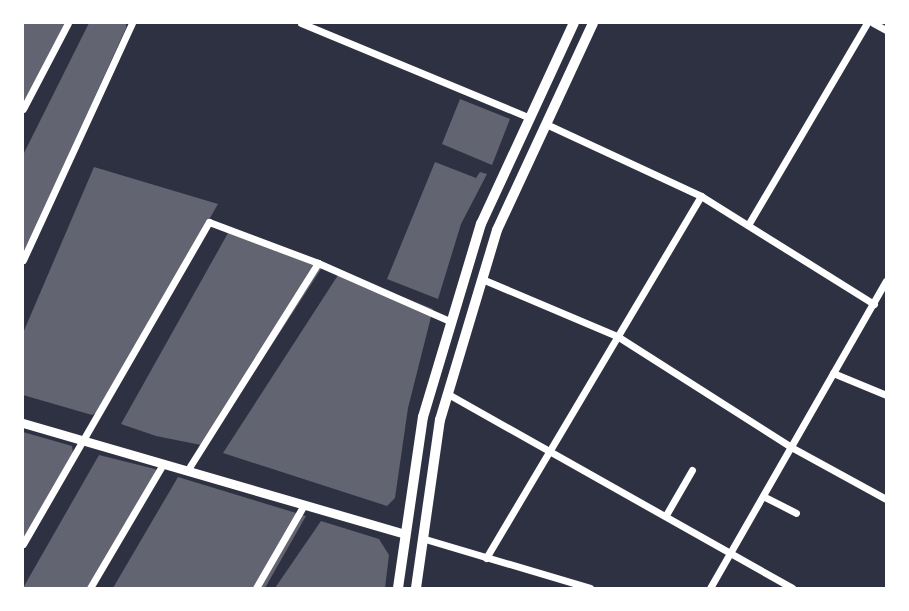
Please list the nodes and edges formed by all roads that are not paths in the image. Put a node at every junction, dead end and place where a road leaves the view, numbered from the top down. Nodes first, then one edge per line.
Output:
1 (68, 23) edge
2 (132, 23) edge
3 (301, 23) edge
4 (574, 23) edge
5 (593, 23) edge
6 (867, 23) edge
7 (873, 23) edge
8 (886, 30) edge
9 (23, 108) edge
10 (530, 118) junction
11 (546, 124) junction
12 (701, 196) junction
13 (748, 225) junction
14 (23, 260) edge
15 (318, 263) junction
16 (482, 279) junction
17 (886, 281) edge
18 (874, 304) junction
19 (452, 322) junction
20 (617, 336) junction
21 (833, 373) junction
22 (448, 394) junction
23 (886, 395) edge
24 (23, 423) edge
25 (82, 440) junction
26 (791, 447) junction
27 (548, 450) junction
28 (163, 464) junction
29 (692, 470) dead end
30 (187, 471) junction
31 (763, 496) junction
32 (886, 499) edge
33 (304, 505) junction
34 (796, 513) dead end
35 (666, 515) junction
36 (404, 534) junction
37 (425, 539) junction
38 (23, 544) edge
39 (731, 551) junction
40 (486, 558) junction
41 (90, 588) edge
42 (256, 588) edge
43 (398, 588) edge
44 (416, 588) edge
45 (590, 588) edge
46 (710, 588) edge
47 (792, 588) edge

1 - 9 street
2 - 14 street
3 - 10 street
4 - 10 main road
5 - 11 main road
6 - 13 street
7 - 8 street
10 - 19 main road
11 - 12 street
11 - 16 main road
12 - 13 street
12 - 20 street
13 - 18 street
15 - 19 street
15 - 25 street
15 - 30 street
16 - 20 street
16 - 22 main road
17 - 18 street
18 - 21 street
19 - 36 main road
20 - 26 street
20 - 27 street
21 - 23 street
21 - 26 street
22 - 27 street
22 - 37 main road
24 - 25 street
25 - 28 street
25 - 38 street
26 - 31 street
26 - 32 street
27 - 35 street
27 - 40 street
28 - 30 street
28 - 41 street
29 - 35 street
30 - 33 street
31 - 34 street
31 - 39 street
33 - 36 street
33 - 42 street
35 - 39 street
36 - 43 main road
37 - 40 street
37 - 44 main road
39 - 46 street
39 - 47 street
40 - 45 street

